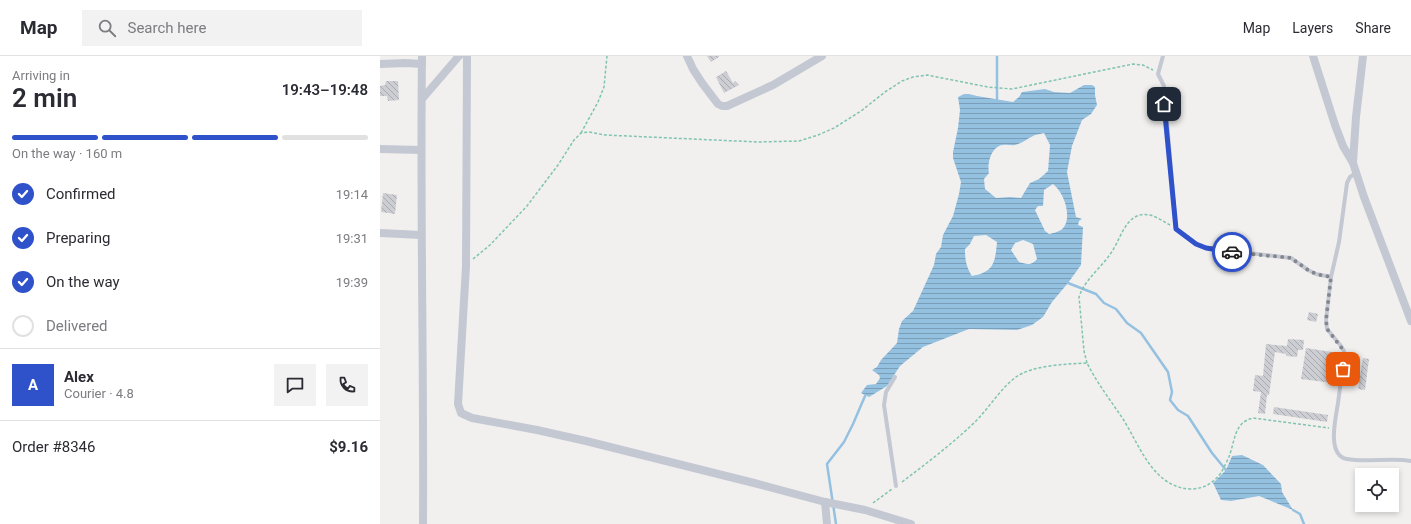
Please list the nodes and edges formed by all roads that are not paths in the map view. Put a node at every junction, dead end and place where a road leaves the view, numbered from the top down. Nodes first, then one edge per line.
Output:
1 (460, 56) edge
2 (468, 56) edge
3 (688, 56) edge
4 (822, 56) edge
5 (1163, 56) edge
6 (1313, 56) edge
7 (1363, 56) edge
8 (422, 60) edge
9 (380, 64) edge
10 (422, 99) junction
11 (380, 148) edge
12 (421, 150) junction
13 (1353, 163) junction
14 (1356, 173) junction
15 (380, 232) edge
16 (421, 235) junction
17 (1331, 277) junction
18 (1411, 321) edge
19 (895, 377) dead end
20 (1411, 461) edge
21 (896, 486) road end
22 (825, 502) junction
23 (423, 524) edge
24 (827, 524) edge
25 (911, 524) edge

1 - 10 street
2 - 22 street
3 - 4 street
5 - 17 lane
6 - 13 street
7 - 13 street
8 - 9 street
8 - 10 street
10 - 12 street
11 - 12 street
12 - 16 street
13 - 14 street
14 - 17 lane
14 - 18 street
15 - 16 street
16 - 23 street
17 - 20 lane
19 - 21 lane
22 - 24 street
22 - 25 street

